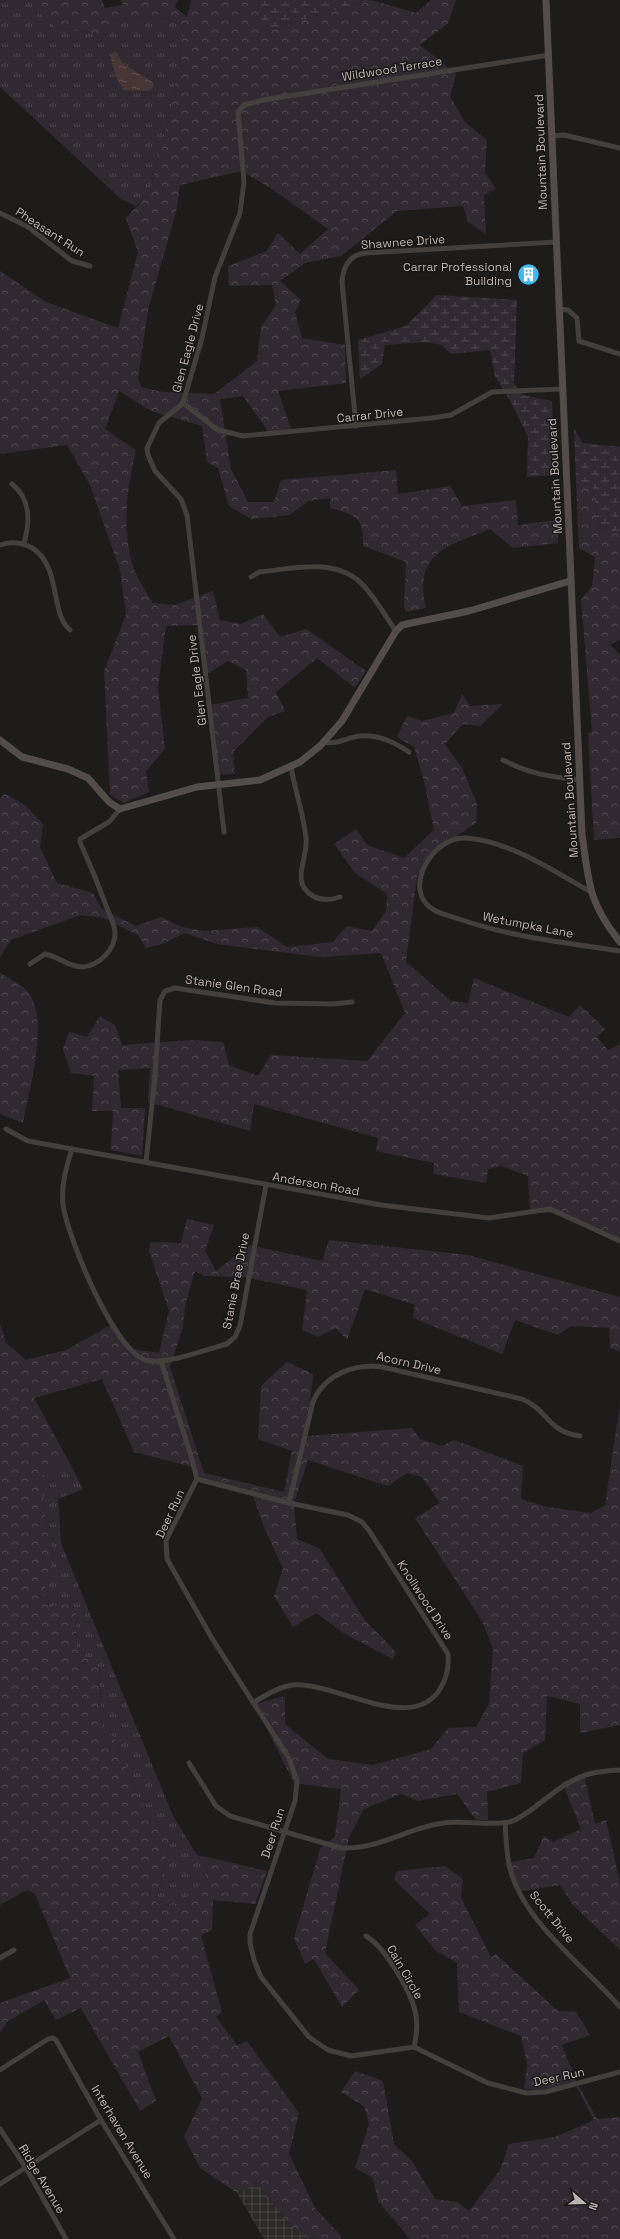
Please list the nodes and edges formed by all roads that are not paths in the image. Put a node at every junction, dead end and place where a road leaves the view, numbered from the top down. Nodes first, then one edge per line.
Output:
1 (546, 0) edge
2 (549, 55) junction
3 (240, 108) joint
4 (552, 136) junction
5 (620, 148) edge
6 (0, 213) edge
7 (556, 242) junction
8 (90, 266) dead end
9 (558, 309) junction
10 (620, 354) edge
11 (562, 389) junction
12 (183, 403) junction
13 (356, 426) junction
14 (12, 484) dead end
15 (0, 544) edge
16 (24, 544) junction
17 (251, 577) dead end
18 (570, 582) junction
19 (70, 630) dead end
20 (396, 631) junction
21 (0, 740) edge
22 (323, 742) junction
23 (409, 752) dead end
24 (503, 760) dead end
25 (290, 767) junction
26 (580, 780) junction
27 (219, 785) junction
28 (120, 809) junction
29 (224, 832) dead end
30 (591, 892) junction
31 (340, 897) dead end
32 (620, 942) edge
33 (620, 952) edge
34 (30, 964) dead end
35 (352, 1002) dead end
36 (6, 1129) dead end
37 (72, 1149) junction
38 (146, 1162) junction
39 (266, 1185) junction
40 (620, 1241) edge
41 (161, 1361) junction
42 (580, 1436) dead end
43 (196, 1479) junction
44 (289, 1503) junction
45 (254, 1702) junction
46 (188, 1763) dead end
47 (620, 1770) edge
48 (505, 1822) junction
49 (284, 1832) junction
50 (366, 1936) dead end
51 (14, 1950) dead end
52 (0, 1958) edge
53 (620, 2007) edge
54 (414, 2048) junction
55 (0, 2070) edge
56 (620, 2072) edge
57 (101, 2120) junction
58 (0, 2129) edge
59 (26, 2168) junction
60 (0, 2184) edge
61 (66, 2239) edge
62 (174, 2239) edge

1 - 2 street, Mountain Boulevard
2 - 3 street, Wildwood Terrace
2 - 4 street, Mountain Boulevard
3 - 12 street, Glen Eagle Drive
4 - 5 street
4 - 7 street, Mountain Boulevard
6 - 8 street, Pheasant Run
7 - 9 street, Mountain Boulevard
7 - 13 street, Shawnee Drive
9 - 10 street
9 - 11 street, Mountain Boulevard
11 - 13 street, Carrar Drive
11 - 18 street, Mountain Boulevard
12 - 13 street, Carrar Drive
12 - 27 street, Glen Eagle Drive
14 - 16 street
15 - 16 street
16 - 19 street
17 - 20 street
18 - 20 street
18 - 26 street, Mountain Boulevard
20 - 22 street
21 - 28 street
22 - 23 street
22 - 25 street
24 - 26 street
25 - 27 street
25 - 31 street
26 - 30 street, Mountain Boulevard
27 - 28 street
27 - 29 street, Glen Eagle Drive
28 - 34 street
30 - 32 street, Mountain Boulevard
30 - 33 street, Wetumpka Lane
35 - 38 street, Stanie Glen Road
36 - 37 street, Anderson Road
37 - 38 street, Anderson Road
37 - 41 street, Stanie Brae Drive
38 - 39 street, Anderson Road
39 - 40 street, Anderson Road
39 - 41 street, Stanie Brae Drive
41 - 43 street, Deer Run
42 - 44 street, Acorn Drive
43 - 44 street, Knollwood Drive
43 - 45 street, Deer Run
44 - 45 street, Knollwood Drive
45 - 49 street, Deer Run
46 - 49 street
47 - 48 street
48 - 49 street
48 - 53 street, Scott Drive
49 - 54 street, Deer Run
50 - 54 street, Cain Circle
51 - 52 street
54 - 56 street, Deer Run
55 - 57 street, Interhaven Avenue
57 - 59 street
57 - 62 street, Interhaven Avenue
58 - 59 street, Ridge Avenue
59 - 60 street
59 - 61 street, Ridge Avenue

